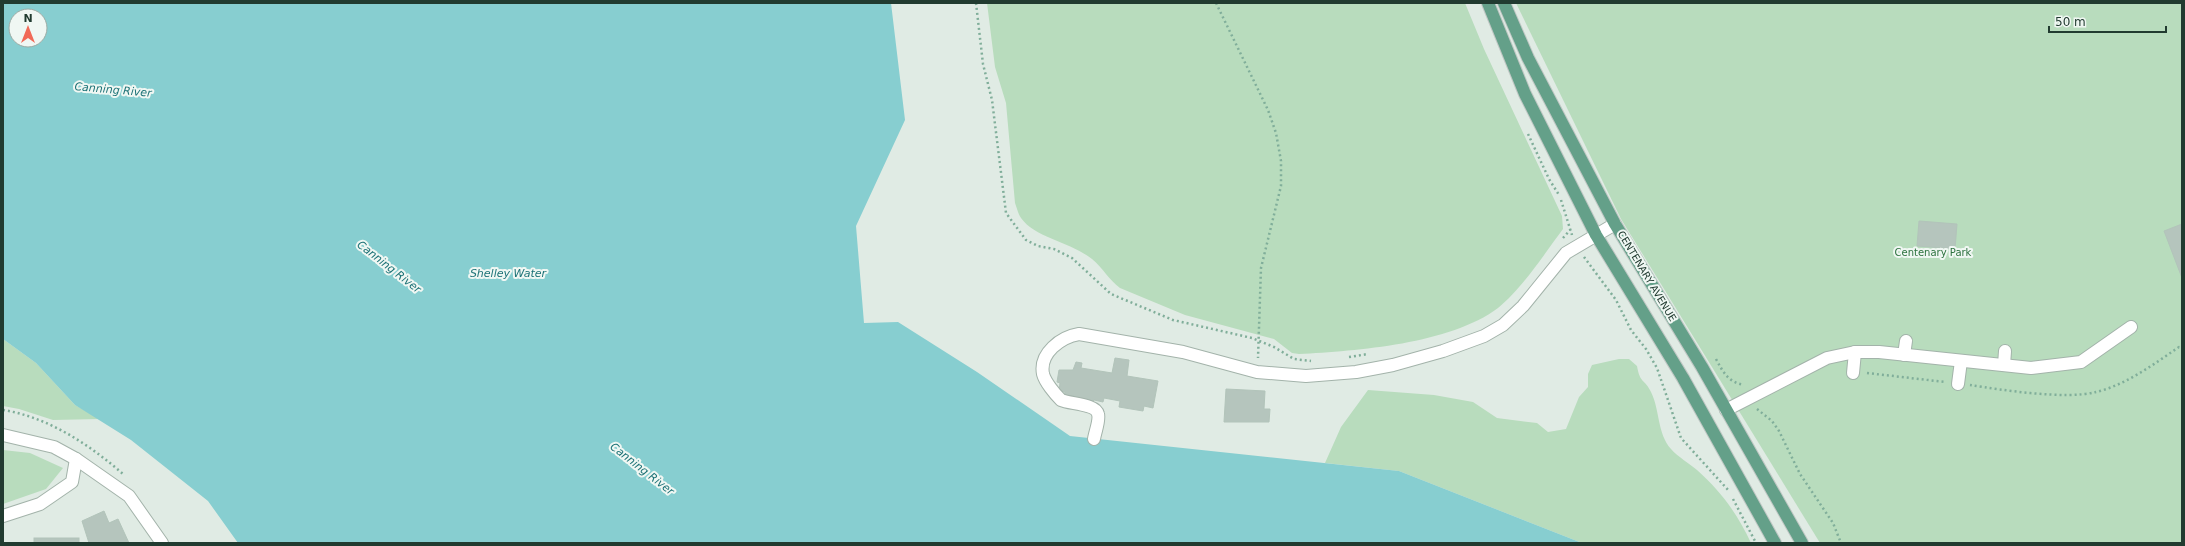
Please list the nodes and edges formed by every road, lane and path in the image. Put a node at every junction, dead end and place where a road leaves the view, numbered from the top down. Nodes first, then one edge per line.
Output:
1 (976, 3) edge
2 (1216, 3) edge
3 (1488, 3) edge
4 (1504, 3) edge
5 (1615, 224) junction
6 (1570, 230) dead end
7 (1596, 235) junction
8 (1559, 243) dead end
9 (2131, 327) dead end
10 (1906, 341) dead end
11 (1260, 342) junction
12 (2005, 351) dead end
13 (1855, 352) junction
14 (1375, 353) dead end
15 (1904, 355) junction
16 (1346, 358) dead end
17 (1716, 359) dead end
18 (1317, 361) dead end
19 (1961, 361) junction
20 (2004, 365) junction
21 (1256, 372) junction
22 (1853, 373) dead end
23 (1958, 384) dead end
24 (1750, 396) junction
25 (1726, 410) junction
26 (3, 436) edge
27 (1094, 439) dead end
28 (76, 459) junction
29 (3, 516) edge
30 (162, 543) edge
31 (1775, 543) edge
32 (1802, 543) edge
33 (1841, 543) edge

1 - 11 path
2 - 11 path
3 - 7 main road
4 - 5 main road, CENTENARY AVENUE
5 - 7 street
5 - 25 main road, CENTENARY AVENUE
6 - 8 path
7 - 21 street
7 - 31 main road
9 - 20 street
10 - 15 street
11 - 18 path
11 - 21 path
12 - 20 street
13 - 15 street
13 - 22 street
13 - 24 street
14 - 16 path
15 - 19 street
17 - 24 path
19 - 20 street
19 - 23 street
21 - 27 street
24 - 25 street
24 - 33 path
25 - 32 main road, CENTENARY AVENUE
26 - 28 street
28 - 29 street
28 - 30 street

